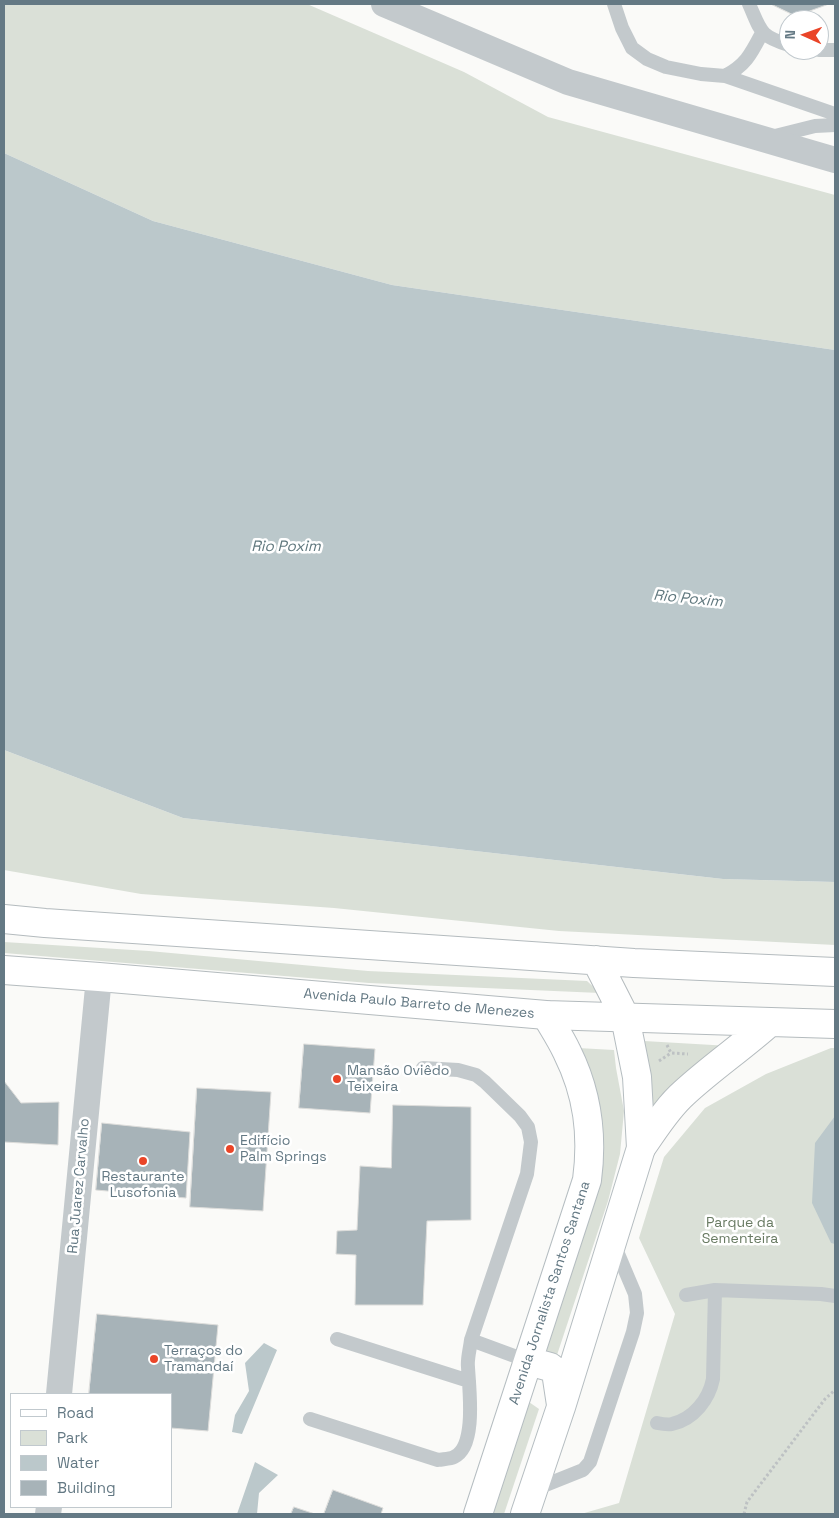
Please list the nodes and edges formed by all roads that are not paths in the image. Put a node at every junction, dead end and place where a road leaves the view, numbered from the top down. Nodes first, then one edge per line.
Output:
1 (384, 4) edge
2 (614, 4) edge
3 (750, 4) edge
4 (762, 33) junction
5 (779, 42) edge
6 (725, 76) junction
7 (835, 114) edge
8 (835, 125) edge
9 (762, 139) junction
10 (835, 160) edge
11 (4, 919) edge
12 (596, 960) junction
13 (4, 970) edge
14 (835, 972) edge
15 (99, 977) junction
16 (546, 1015) junction
17 (624, 1017) junction
18 (770, 1022) junction
19 (835, 1024) edge
20 (423, 1068) dead end
21 (641, 1148) junction
22 (612, 1240) junction
23 (715, 1290) junction
24 (686, 1295) dead end
25 (835, 1296) edge
26 (337, 1339) dead end
27 (471, 1340) junction
28 (528, 1361) junction
29 (469, 1381) junction
30 (59, 1393) edge
31 (561, 1406) junction
32 (310, 1419) dead end
33 (656, 1423) dead end
34 (529, 1502) edge
35 (478, 1514) edge

1 - 9 street
2 - 6 lane
3 - 4 lane
4 - 5 lane
4 - 6 lane
6 - 7 lane
8 - 9 lane
9 - 10 street
11 - 12 main road
12 - 14 main road
12 - 17 main road
13 - 15 main road, Avenida Paulo Barreto de Menezes
15 - 16 main road, Avenida Paulo Barreto de Menezes
15 - 30 street, Rua Juarez Carvalho
16 - 17 main road, Avenida Paulo Barreto de Menezes
16 - 28 main road, Avenida Jornalista Santos Santana
17 - 18 main road, Avenida Paulo Barreto de Menezes
17 - 21 main road
18 - 19 main road, Avenida Paulo Barreto de Menezes
18 - 21 main road
20 - 27 lane
21 - 22 main road
22 - 31 main road
22 - 34 lane
23 - 24 lane
23 - 25 lane
23 - 33 lane
26 - 29 lane
27 - 28 lane
27 - 29 lane
28 - 31 main road
28 - 35 main road, Avenida Jornalista Santos Santana
29 - 32 lane
31 - 34 main road

